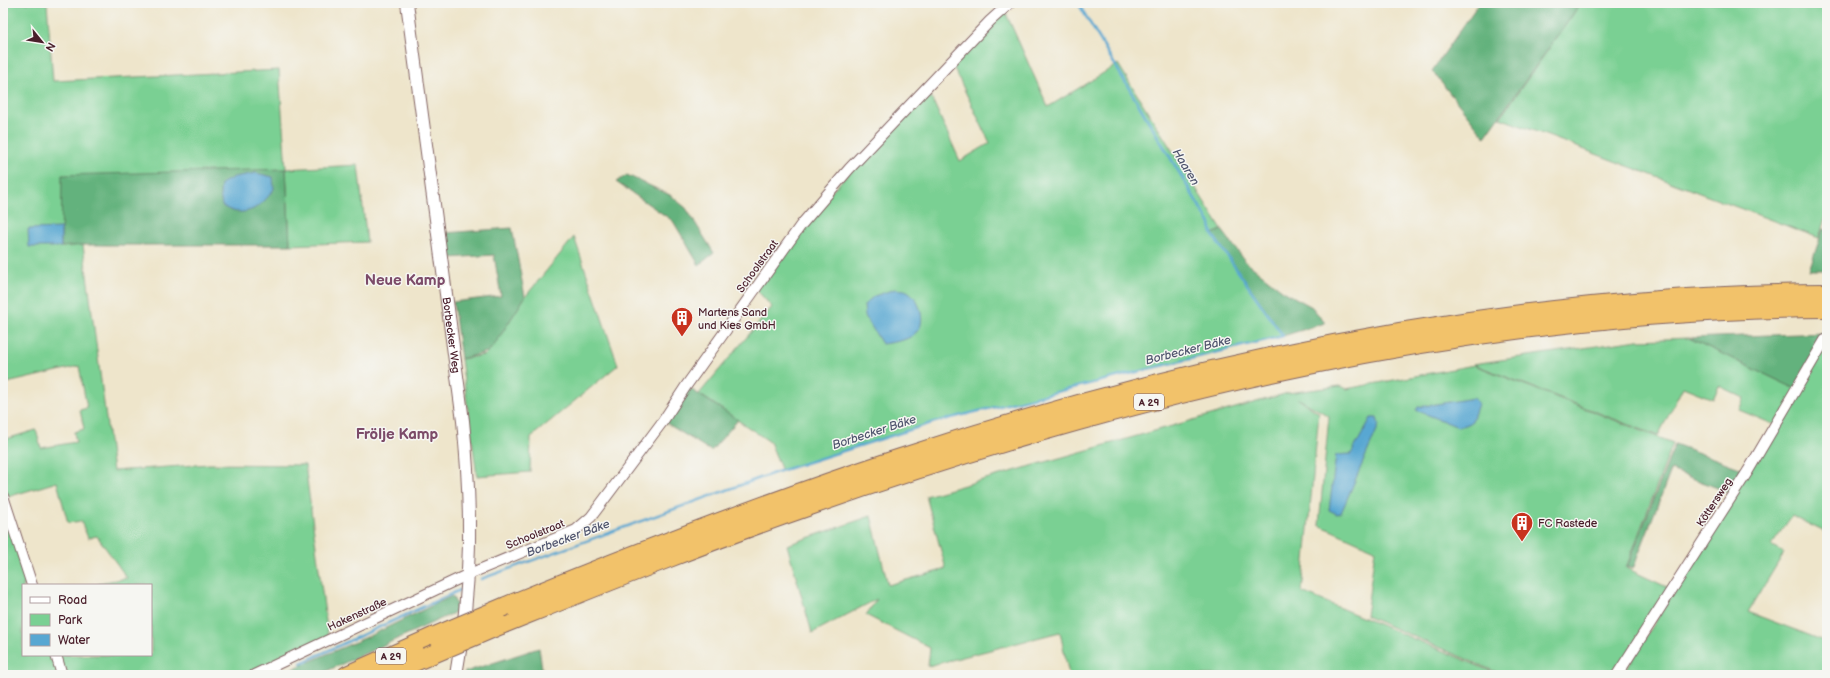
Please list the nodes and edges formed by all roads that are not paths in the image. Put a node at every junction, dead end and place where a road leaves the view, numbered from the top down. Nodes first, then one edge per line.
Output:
1 (407, 3) edge
2 (1010, 3) edge
3 (1827, 293) edge
4 (1827, 308) edge
5 (1825, 340) dead end
6 (3, 496) edge
7 (469, 574) junction
8 (32, 584) edge
9 (56, 656) edge
10 (62, 675) edge
11 (254, 675) edge
12 (347, 675) edge
13 (386, 675) edge
14 (456, 675) edge
15 (1617, 675) edge

1 - 7 street, Borbecker Weg
2 - 7 street, Schoolstraat
3 - 12 highway, A 29, bridge
4 - 13 highway, A 29, bridge
5 - 15 street, Köttersweg
6 - 8 street
7 - 11 street, Hakenstraße
7 - 14 street, Borbecker Weg
9 - 10 street

